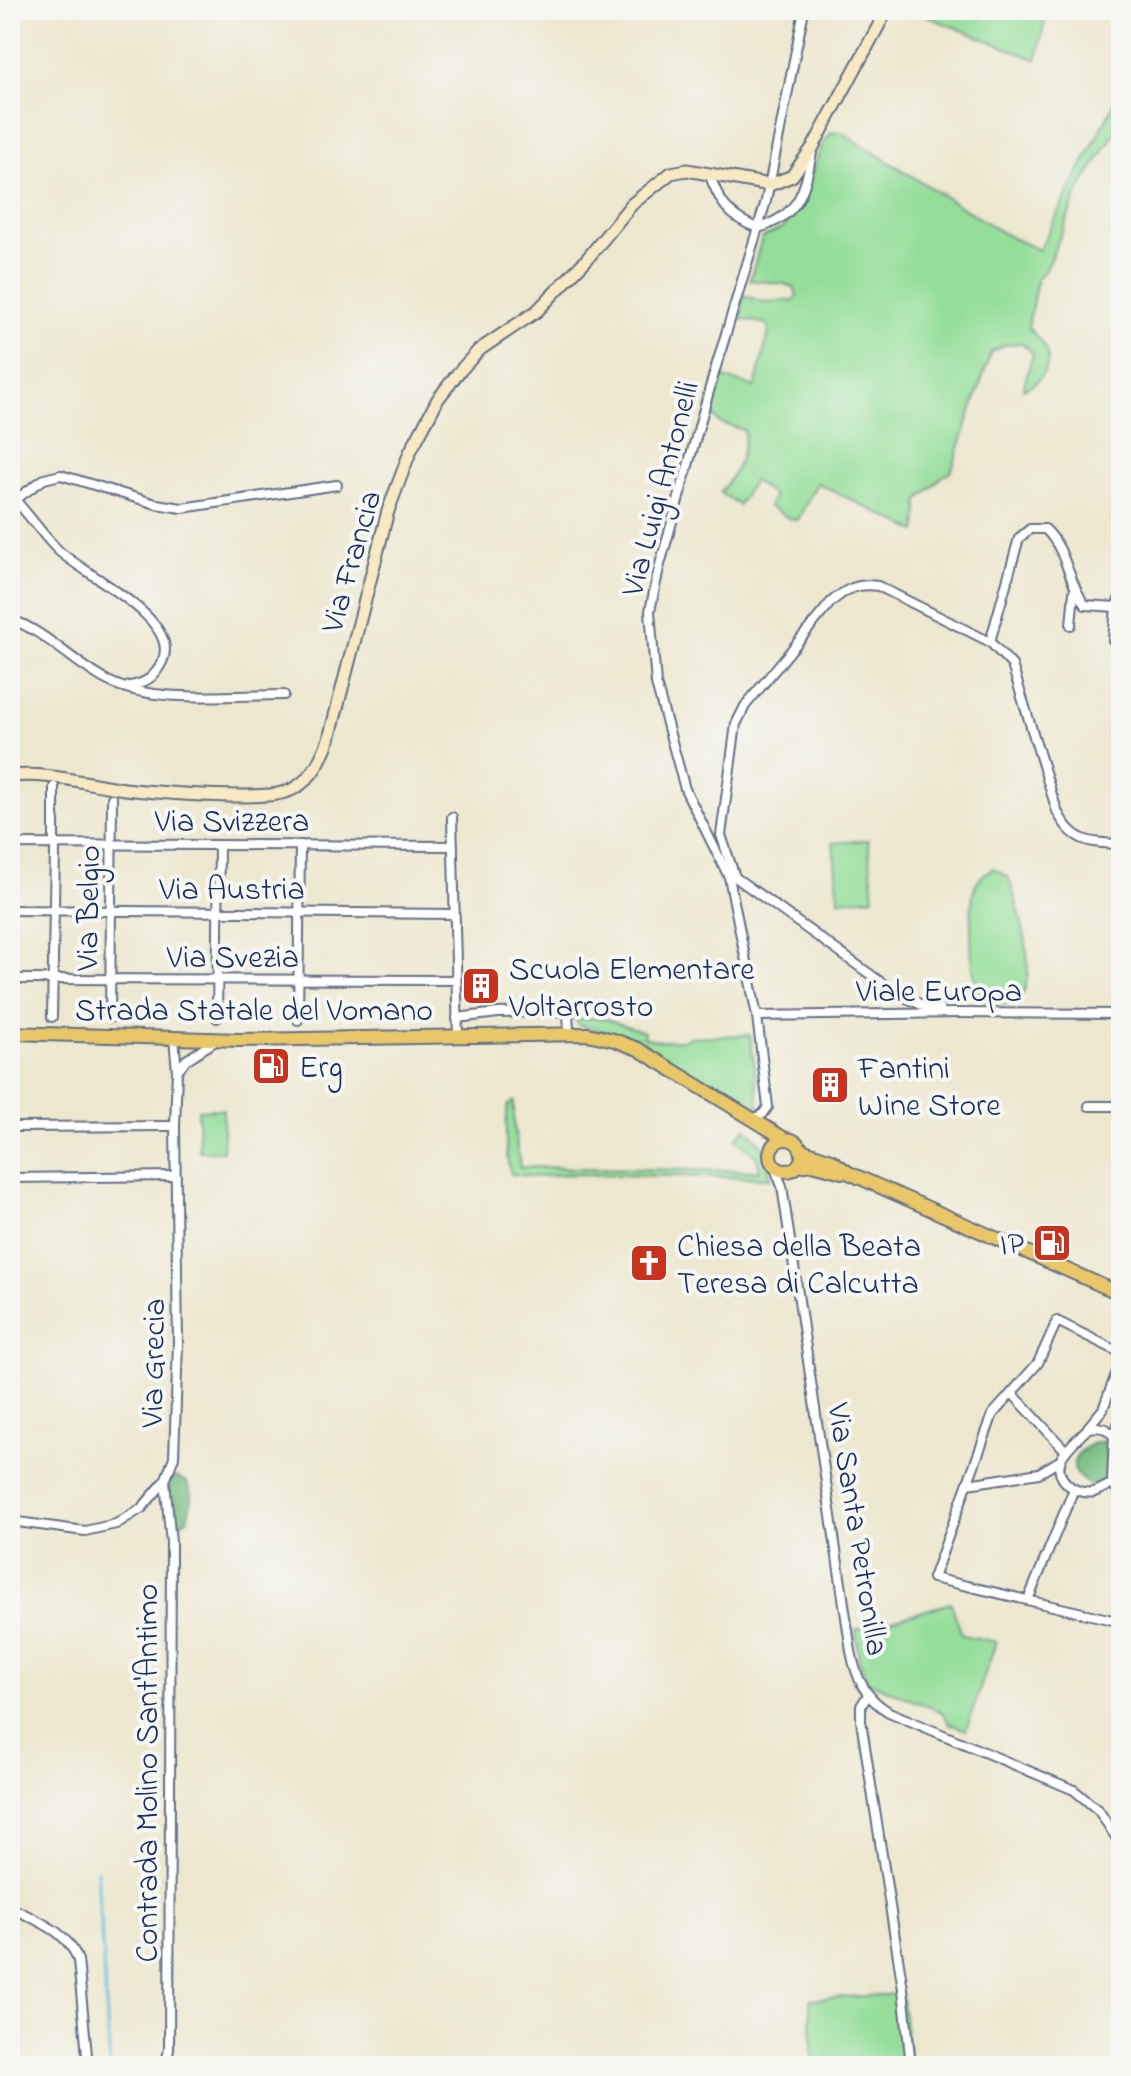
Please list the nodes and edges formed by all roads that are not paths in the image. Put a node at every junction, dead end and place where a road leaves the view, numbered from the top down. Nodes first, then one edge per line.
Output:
1 (804, 10) edge
2 (887, 10) edge
3 (813, 147) junction
4 (709, 173) junction
5 (770, 185) junction
6 (758, 228) junction
7 (337, 485) dead end
8 (13, 497) edge
9 (1074, 591) junction
10 (1121, 595) edge
11 (1116, 607) junction
12 (10, 619) edge
13 (1071, 625) dead end
14 (1113, 640) dead end
15 (990, 642) junction
16 (124, 687) junction
17 (284, 695) dead end
18 (10, 775) edge
19 (54, 787) dead end
20 (112, 798) dead end
21 (452, 817) dead end
22 (112, 843) junction
23 (10, 844) edge
24 (1121, 844) edge
25 (219, 845) junction
26 (300, 845) junction
27 (453, 846) junction
28 (54, 847) junction
29 (732, 877) junction
30 (10, 910) edge
31 (55, 911) junction
32 (111, 912) junction
33 (300, 912) junction
34 (217, 913) junction
35 (454, 914) junction
36 (10, 979) edge
37 (53, 979) junction
38 (109, 979) junction
39 (216, 980) junction
40 (299, 980) junction
41 (456, 980) junction
42 (957, 1013) junction
43 (1121, 1014) edge
44 (757, 1016) junction
45 (52, 1017) dead end
46 (110, 1018) dead end
47 (217, 1018) dead end
48 (457, 1018) junction
49 (298, 1020) dead end
50 (10, 1030) edge
51 (569, 1034) junction
52 (458, 1036) junction
53 (174, 1038) junction
54 (190, 1038) junction
55 (218, 1039) junction
56 (186, 1060) junction
57 (177, 1071) junction
58 (1089, 1106) dead end
59 (1121, 1106) edge
60 (756, 1123) junction
61 (175, 1126) junction
62 (10, 1127) edge
63 (785, 1139) junction
64 (771, 1147) junction
65 (802, 1150) junction
66 (774, 1166) junction
67 (793, 1169) junction
68 (849, 1173) junction
69 (176, 1176) junction
70 (10, 1178) edge
71 (782, 1186) junction
72 (1121, 1294) edge
73 (1121, 1353) edge
74 (1121, 1361) edge
75 (1012, 1393) junction
76 (1121, 1417) edge
77 (1088, 1428) junction
78 (1114, 1436) junction
79 (1066, 1451) junction
80 (1061, 1460) junction
81 (165, 1481) junction
82 (968, 1484) junction
83 (1112, 1484) junction
84 (1074, 1489) junction
85 (1121, 1493) edge
86 (10, 1521) edge
87 (1028, 1600) junction
88 (1121, 1622) edge
89 (868, 1695) junction
90 (1121, 1845) edge
91 (10, 1907) edge
92 (88, 2066) edge
93 (165, 2066) edge
94 (911, 2066) edge

1 - 5 street, Via Luigi Antonelli
2 - 3 main road
3 - 5 main road
3 - 6 street
4 - 5 main road
4 - 6 street
4 - 18 main road, Via Francia
5 - 6 street, Via Luigi Antonelli
6 - 29 street, Via Luigi Antonelli
7 - 8 street
8 - 16 street
9 - 11 street
9 - 13 street
9 - 15 street
10 - 11 street
11 - 14 street
12 - 16 street
15 - 24 street
15 - 29 street
16 - 17 street
19 - 28 street
20 - 22 street, Via Belgio
21 - 27 street
22 - 25 street, Via Svizzera
22 - 28 street, Via Svizzera
22 - 32 street, Via Belgio
23 - 28 street, Via Svizzera
25 - 26 street, Via Svizzera
25 - 34 street
26 - 27 street, Via Svizzera
26 - 33 street
27 - 35 street
28 - 31 street
29 - 42 street
29 - 44 street, Via Luigi Antonelli
30 - 31 street, Via Austria
31 - 32 street, Via Austria
31 - 37 street
32 - 34 street, Via Austria
32 - 38 street, Via Belgio
33 - 34 street, Via Austria
33 - 35 street, Via Austria
33 - 40 street
34 - 39 street
35 - 41 street
36 - 37 street, Via Svezia
37 - 38 street, Via Svezia
37 - 45 street
38 - 39 street, Via Svezia
38 - 46 street, Via Belgio
39 - 40 street, Via Svezia
39 - 47 street
40 - 41 street, Via Svezia
40 - 49 street
41 - 48 street
42 - 43 street, Viale Europa
42 - 44 street, Viale Europa
44 - 60 street, Via Luigi Antonelli
48 - 51 street
48 - 52 street
50 - 53 main road, Strada Statale del Vomano
51 - 52 main road, Strada Statale del Vomano
51 - 60 main road, Strada Statale del Vomano
52 - 55 main road, Strada Statale del Vomano
53 - 54 main road, Strada Statale del Vomano
53 - 57 street, Via Grecia
54 - 55 main road, Strada Statale del Vomano
54 - 56 street
55 - 56 street
56 - 57 street
57 - 61 street, Via Grecia
58 - 59 street
60 - 63 main road, Strada Statale del Vomano
60 - 64 main road
61 - 62 street
61 - 69 street, Via Grecia
63 - 64 main road
63 - 65 main road
64 - 66 main road
65 - 67 main road
65 - 68 main road
66 - 67 main road
66 - 71 street, Via Santa Petronilla
67 - 68 main road
67 - 71 street
68 - 72 main road
69 - 70 street
69 - 81 street, Via Grecia
71 - 89 street, Via Santa Petronilla
73 - 75 street
74 - 77 street
75 - 79 street
75 - 82 street
76 - 78 street
77 - 78 street
77 - 79 street
78 - 83 street
79 - 80 street
80 - 82 street
80 - 84 street
81 - 86 street, Via Grecia
81 - 93 street, Contrada Molino Sant'Antimo
82 - 87 street
83 - 84 street
83 - 85 street
84 - 87 street
87 - 88 street
89 - 90 street, Via Santa Petronilla
89 - 94 street
91 - 92 street

